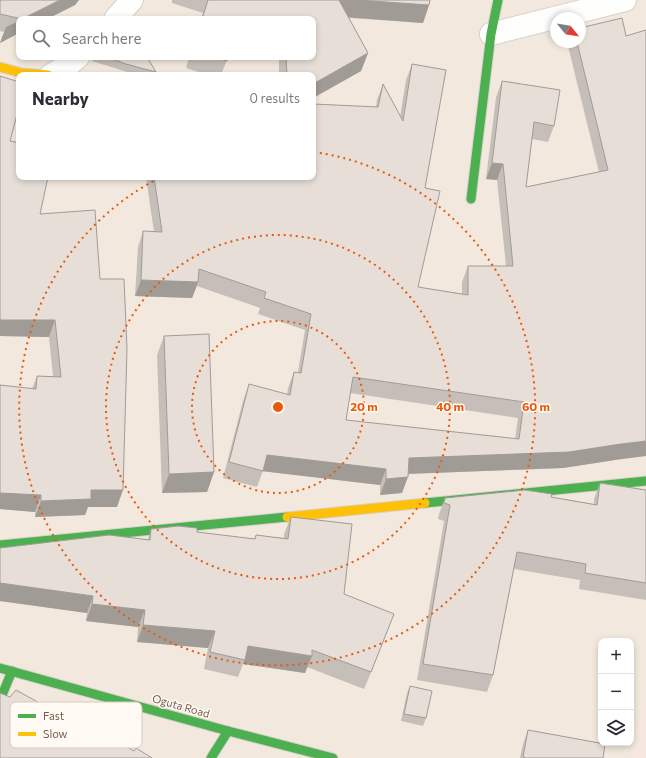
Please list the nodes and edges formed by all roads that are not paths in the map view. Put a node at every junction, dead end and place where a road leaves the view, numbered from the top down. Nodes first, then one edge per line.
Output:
1 (132, 0) edge
2 (498, 0) edge
3 (625, 0) edge
4 (118, 16) edge
5 (491, 34) junction
6 (75, 60) edge
7 (0, 67) edge
8 (16, 72) edge
9 (56, 72) edge
10 (471, 199) dead end
11 (646, 481) edge
12 (0, 545) edge
13 (0, 668) edge
14 (12, 671) junction
15 (0, 700) edge
16 (122, 702) edge
17 (142, 708) edge
18 (228, 732) junction
19 (211, 758) edge
20 (333, 758) edge

1 - 4 street
2 - 5 street
3 - 5 street
5 - 10 street
6 - 9 street
7 - 8 street
11 - 12 street
13 - 14 street, Oguta Road
14 - 15 street
14 - 16 street, Oguta Road
17 - 18 street, Oguta Road
18 - 19 street
18 - 20 street, Oguta Road

